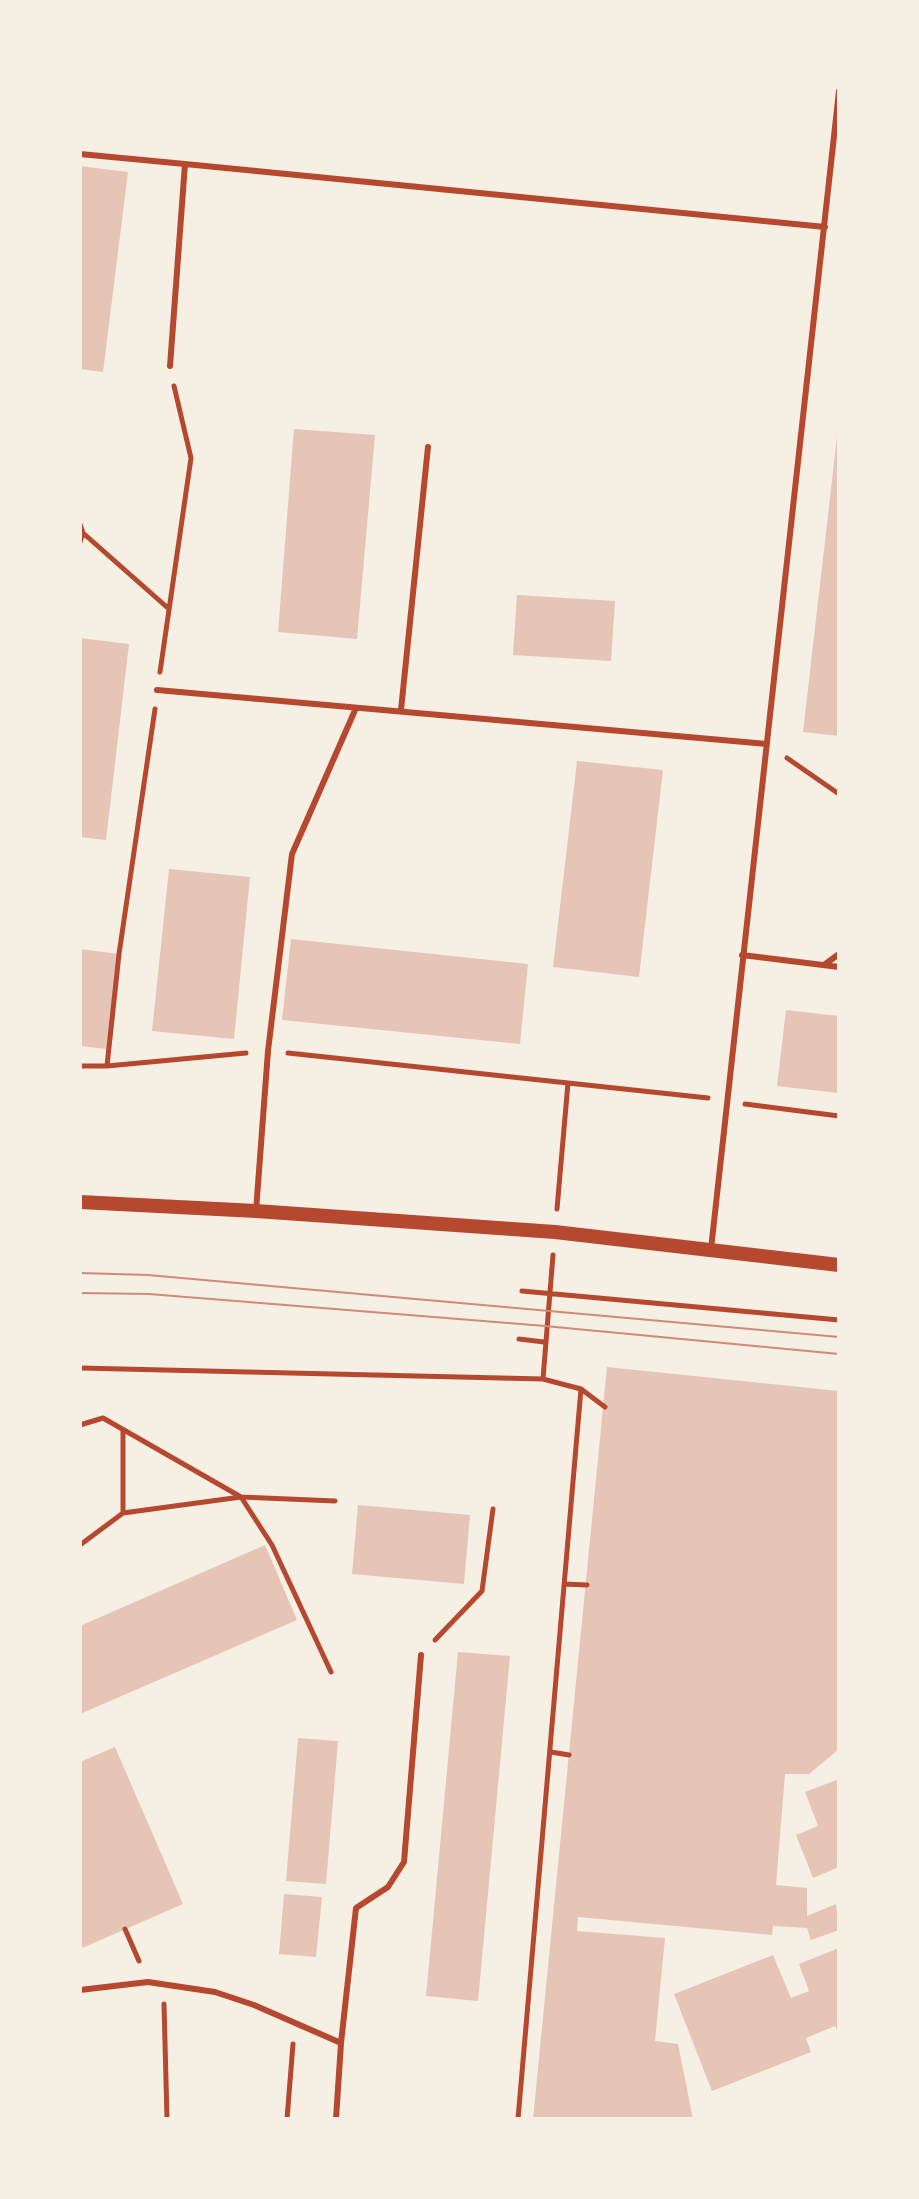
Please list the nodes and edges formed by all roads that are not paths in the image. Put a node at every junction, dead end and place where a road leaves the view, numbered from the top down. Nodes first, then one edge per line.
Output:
1 (839, 91) edge
2 (80, 154) edge
3 (185, 164) junction
4 (825, 227) junction
5 (170, 366) road end
6 (428, 447) dead end
7 (157, 690) road end
8 (356, 708) junction
9 (401, 710) junction
10 (767, 744) junction
11 (839, 954) edge
12 (742, 955) junction
13 (824, 965) junction
14 (839, 967) edge
15 (80, 1202) edge
16 (256, 1211) junction
17 (711, 1250) junction
18 (839, 1265) edge
19 (421, 1655) road end
20 (80, 1990) edge
21 (341, 2043) junction
22 (336, 2119) edge

1 - 4 lane
2 - 3 lane
3 - 4 lane
3 - 5 lane
4 - 10 lane
6 - 9 lane
7 - 8 lane
8 - 9 lane
8 - 16 lane
9 - 10 lane
10 - 12 lane
11 - 13 lane
12 - 13 lane
12 - 17 lane
13 - 14 lane
15 - 16 street
16 - 17 street
17 - 18 street
19 - 21 lane
20 - 21 lane
21 - 22 lane

